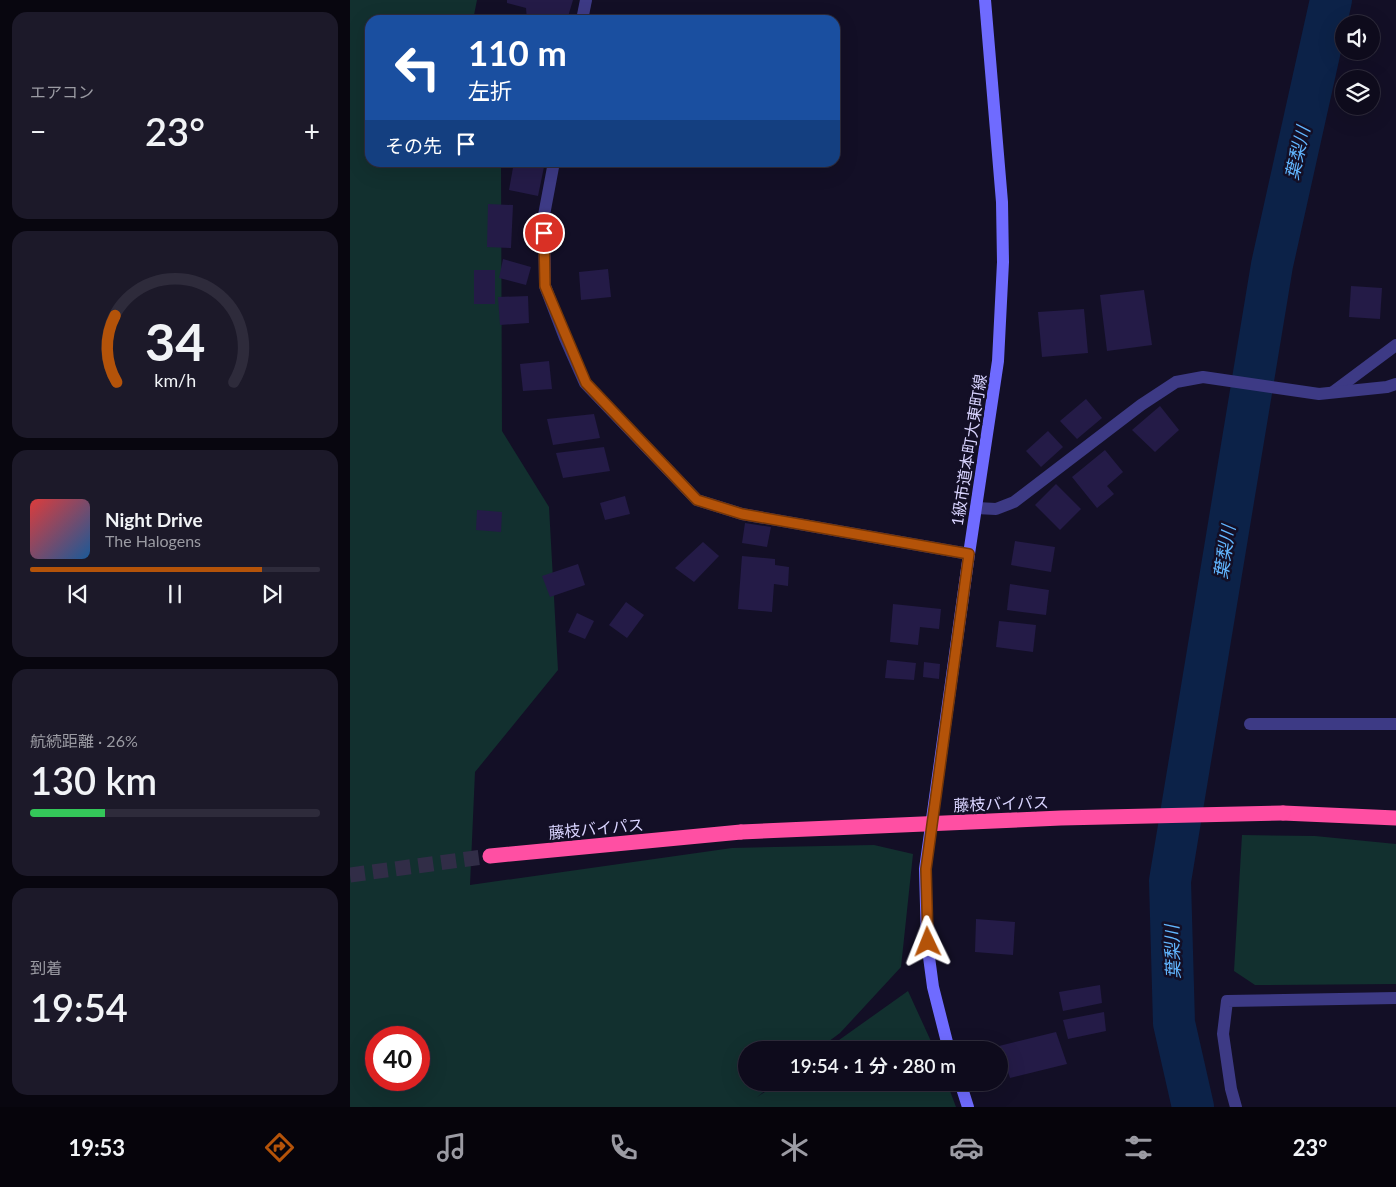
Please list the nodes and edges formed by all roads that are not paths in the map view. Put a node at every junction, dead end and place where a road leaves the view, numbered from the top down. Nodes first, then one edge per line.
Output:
1 (586, 0) edge
2 (985, 0) edge
3 (583, 15) edge
4 (553, 167) edge
5 (1396, 345) edge
6 (1396, 384) edge
7 (1333, 392) junction
8 (976, 508) junction
9 (969, 554) junction
10 (1250, 724) dead end
11 (1396, 724) edge
12 (1396, 815) edge
13 (1366, 818) junction
14 (1396, 820) edge
15 (490, 856) tunnel mouth
16 (1396, 998) edge
17 (947, 1041) edge
18 (963, 1091) edge
19 (968, 1107) edge
20 (1236, 1107) edge

1 - 3 street
2 - 8 street, 1級市道本町大東町線
4 - 9 street
5 - 7 street
6 - 7 street
7 - 8 street
8 - 9 street, 1級市道本町大東町線
9 - 17 street, 1級市道本町大東町線
10 - 11 street
12 - 13 highway
13 - 14 highway, 藤枝バイパス
13 - 15 highway, 藤枝バイパス, bridge
16 - 20 street
18 - 19 street

